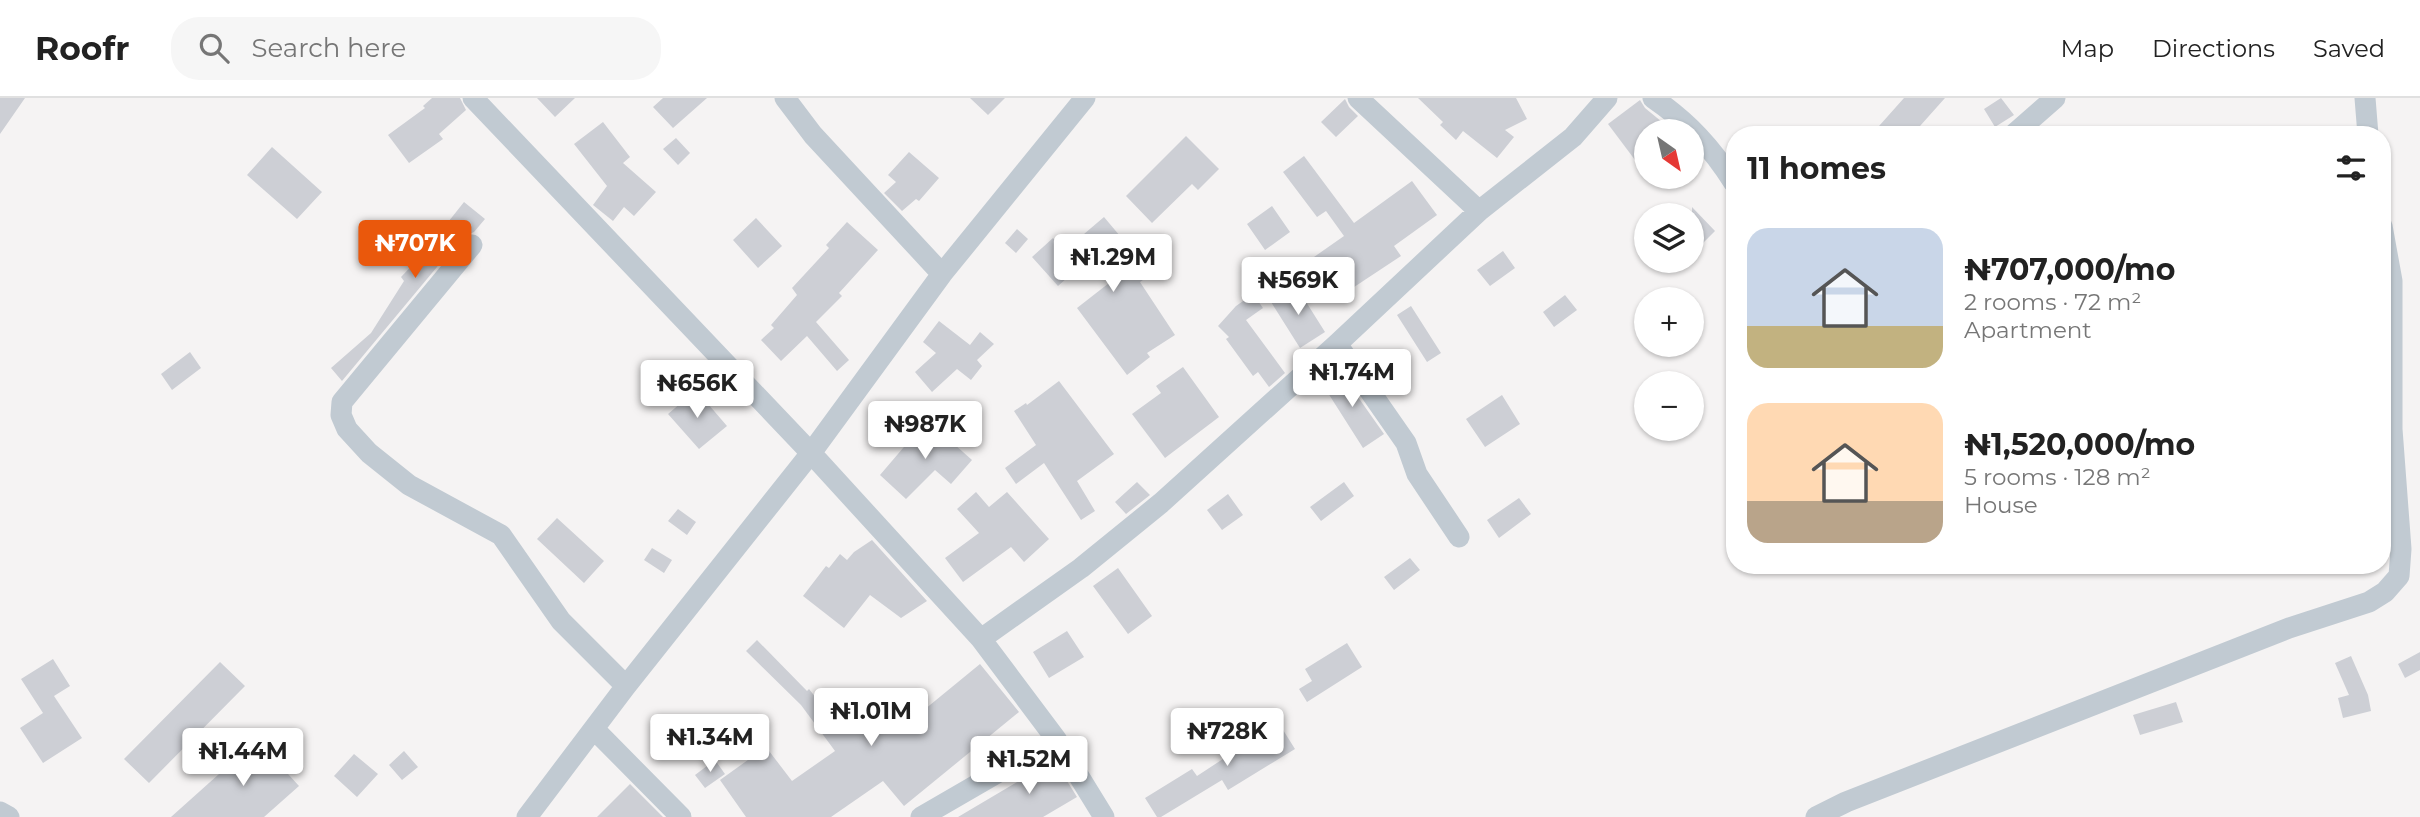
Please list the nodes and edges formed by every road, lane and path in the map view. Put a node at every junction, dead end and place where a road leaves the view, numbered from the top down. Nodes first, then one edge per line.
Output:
1 (473, 98) edge
2 (785, 98) edge
3 (1085, 98) edge
4 (1358, 98) edge
5 (1607, 98) edge
6 (1653, 98) edge
7 (2055, 98) edge
8 (2365, 98) edge
9 (2023, 126) edge
10 (2367, 126) edge
11 (1726, 170) edge
12 (1479, 211) junction
13 (472, 245) dead end
14 (942, 274) junction
15 (2391, 276) edge
16 (1337, 344) junction
17 (811, 453) junction
18 (1459, 537) dead end
19 (981, 639) junction
20 (626, 686) junction
21 (594, 729) junction
22 (1056, 739) junction
23 (0, 811) edge
24 (9, 817) edge
25 (527, 817) edge
26 (681, 817) edge
27 (921, 817) edge
28 (1104, 817) edge
29 (1816, 817) edge

1 - 17 street
2 - 14 street
3 - 14 street
4 - 12 street
5 - 12 street
6 - 11 street
7 - 9 street
8 - 10 street
12 - 16 street
13 - 20 street
14 - 17 street
15 - 29 street
16 - 18 street
16 - 19 street
17 - 19 street
17 - 20 street
19 - 22 street
20 - 21 street
21 - 25 street
21 - 26 street
22 - 27 street
22 - 28 street
23 - 24 street

